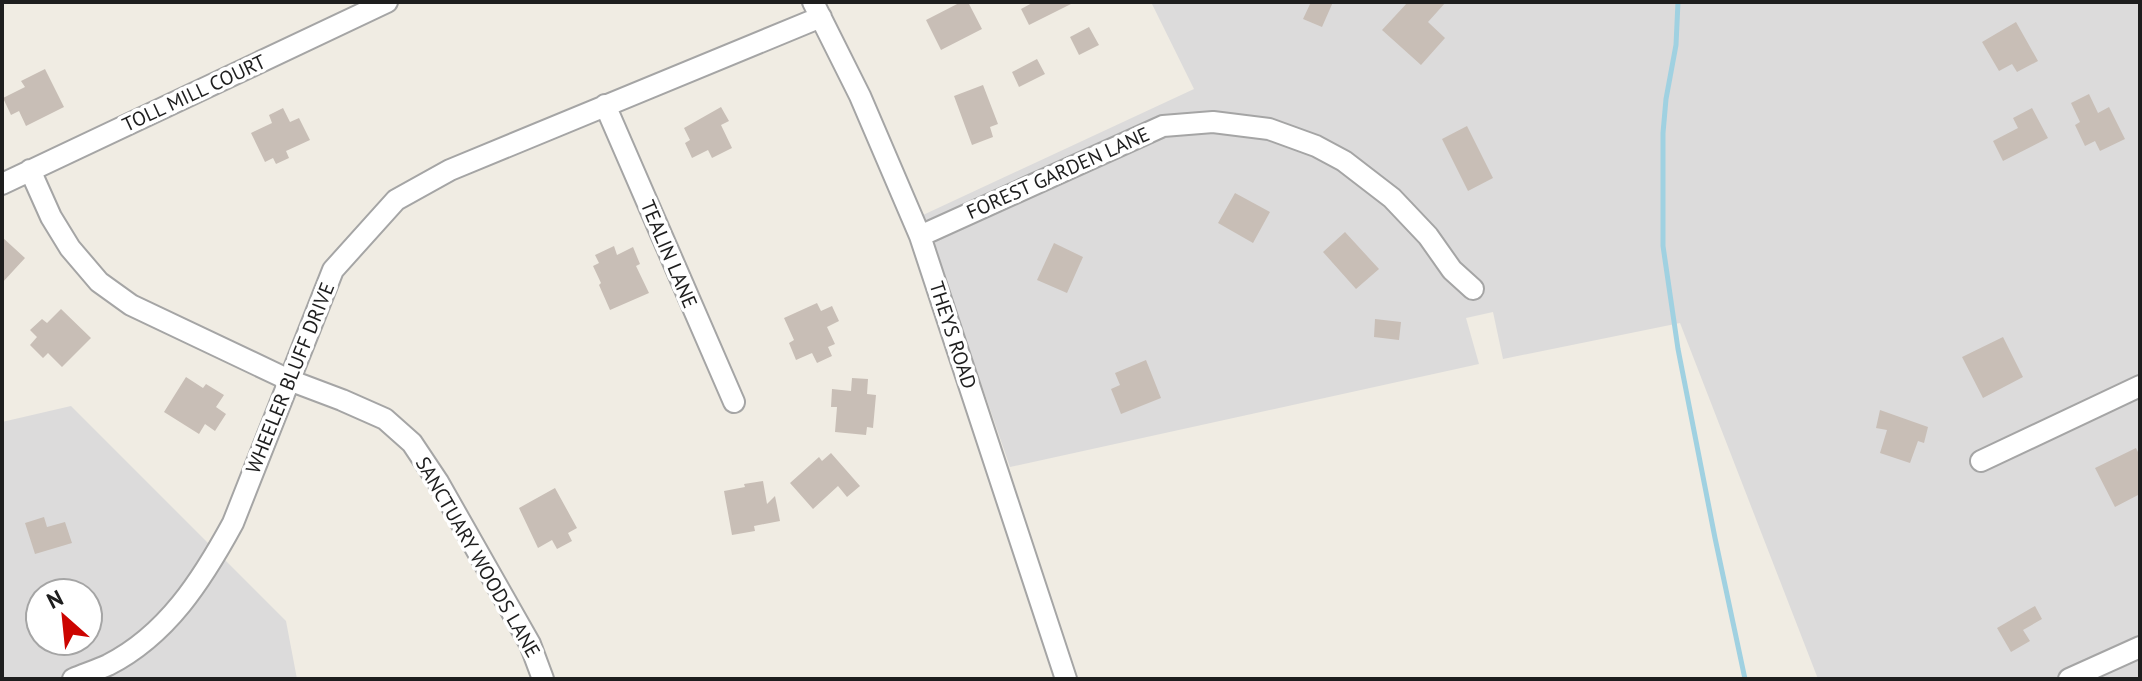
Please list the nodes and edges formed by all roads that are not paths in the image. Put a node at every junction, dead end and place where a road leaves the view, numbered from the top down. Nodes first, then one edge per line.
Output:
1 (387, 2) edge
2 (817, 9) edge
3 (605, 105) junction
4 (30, 170) junction
5 (2, 184) edge
6 (920, 236) junction
7 (1473, 289) dead end
8 (289, 380) junction
9 (2140, 386) edge
10 (734, 402) dead end
11 (1981, 461) dead end
12 (2140, 647) edge
13 (73, 679) edge
14 (543, 679) edge
15 (1066, 679) edge
16 (2069, 679) edge

1 - 4 street, TOLL MILL COURT
2 - 3 street, WHEELER BLUFF DRIVE
2 - 6 street, THEYS ROAD
3 - 8 street, WHEELER BLUFF DRIVE
3 - 10 street, TEALIN LANE
4 - 5 street, TOLL MILL COURT
4 - 8 street, SANCTUARY WOODS LANE
6 - 7 street, FOREST GARDEN LANE
6 - 15 street, THEYS ROAD
8 - 13 street, WHEELER BLUFF DRIVE
8 - 14 street, SANCTUARY WOODS LANE
9 - 11 street
12 - 16 street

